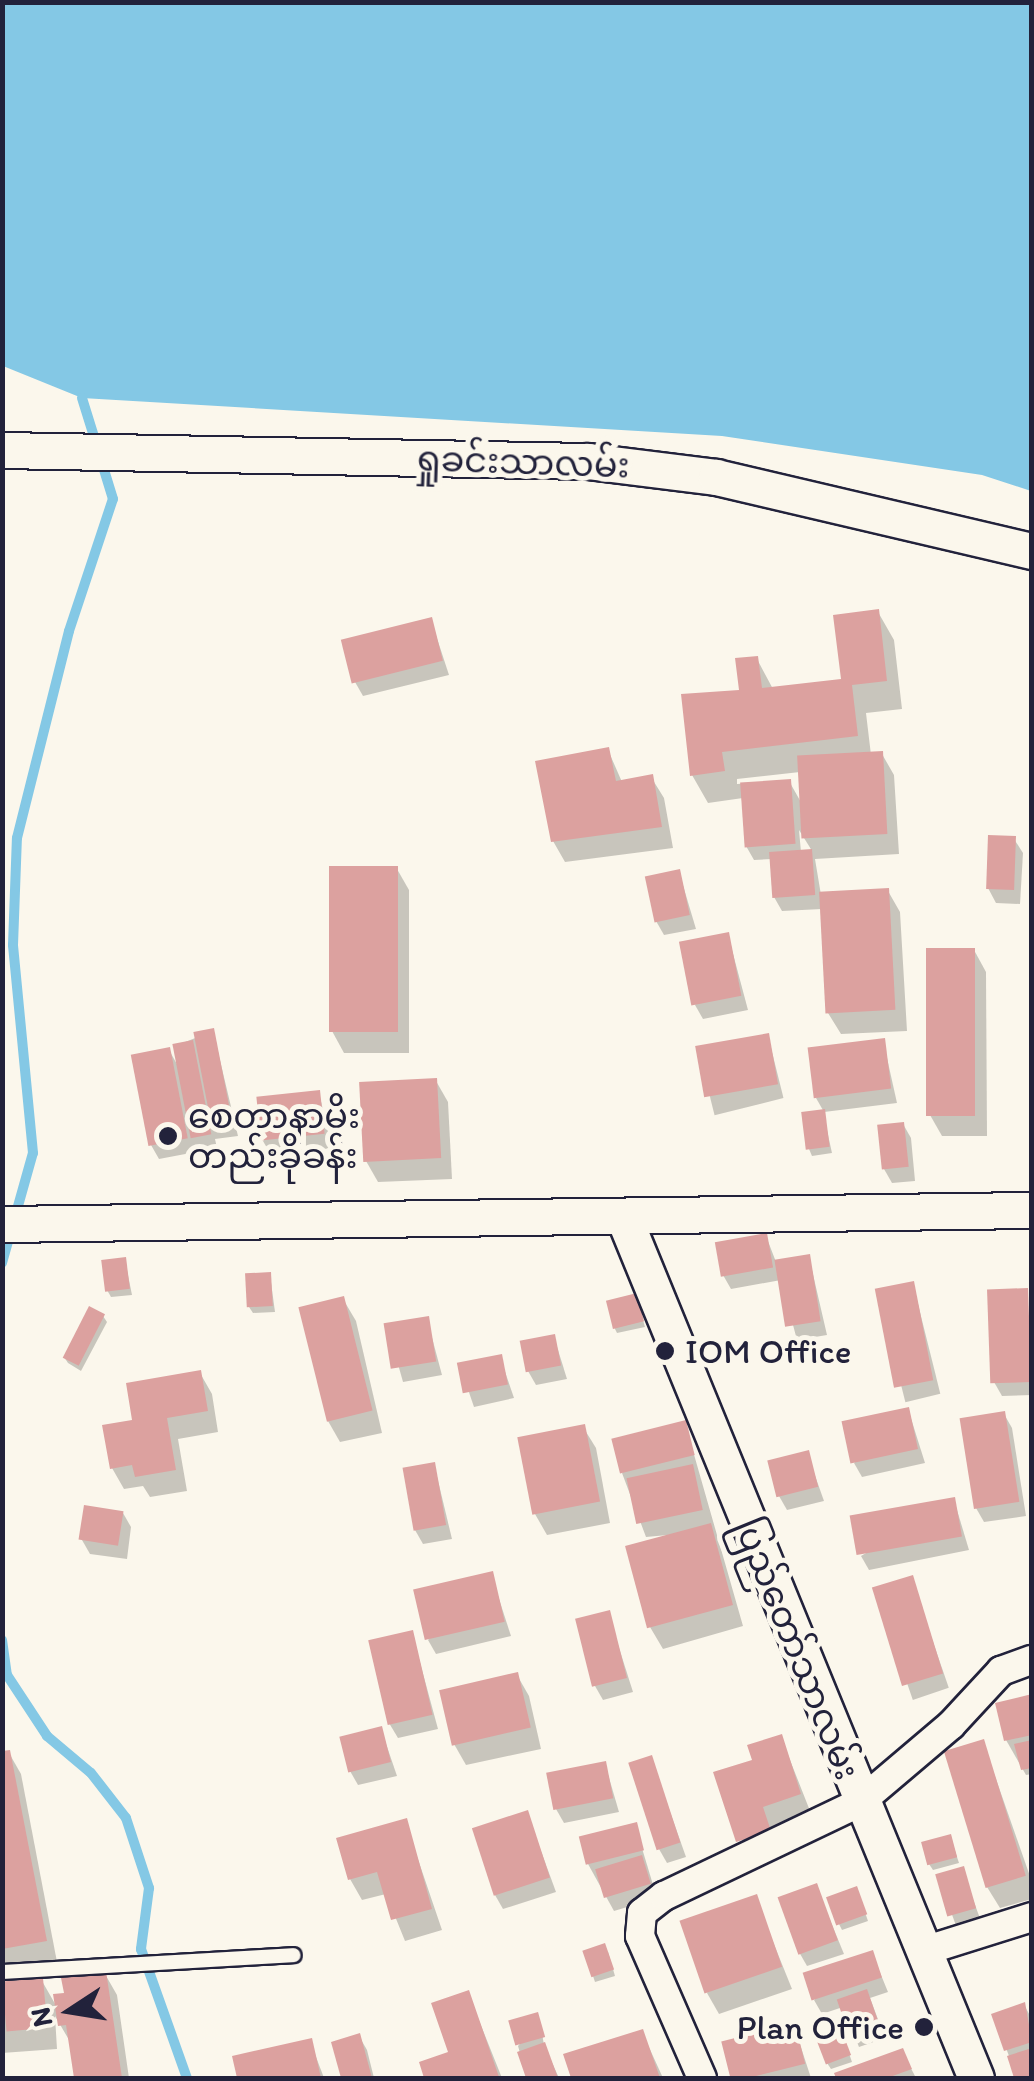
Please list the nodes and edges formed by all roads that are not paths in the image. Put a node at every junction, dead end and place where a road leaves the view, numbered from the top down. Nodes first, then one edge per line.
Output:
1 (2, 450) edge
2 (1032, 551) edge
3 (1032, 1210) edge
4 (624, 1218) junction
5 (2, 1224) edge
6 (1032, 1660) edge
7 (859, 1803) junction
8 (1032, 1917) edge
9 (924, 1951) junction
10 (294, 1955) dead end
11 (2, 1972) edge
12 (702, 2078) edge
13 (976, 2078) edge

1 - 2 street, ရှုခင်းသာလမ်း
3 - 4 street
4 - 5 street
4 - 7 street, ပြည်တော်သာလမ်း
6 - 7 street
7 - 9 street, ပြည်တော်သာလမ်း
7 - 12 street
8 - 9 street
9 - 13 street, ပြည်တော်သာလမ်း
10 - 11 lane

